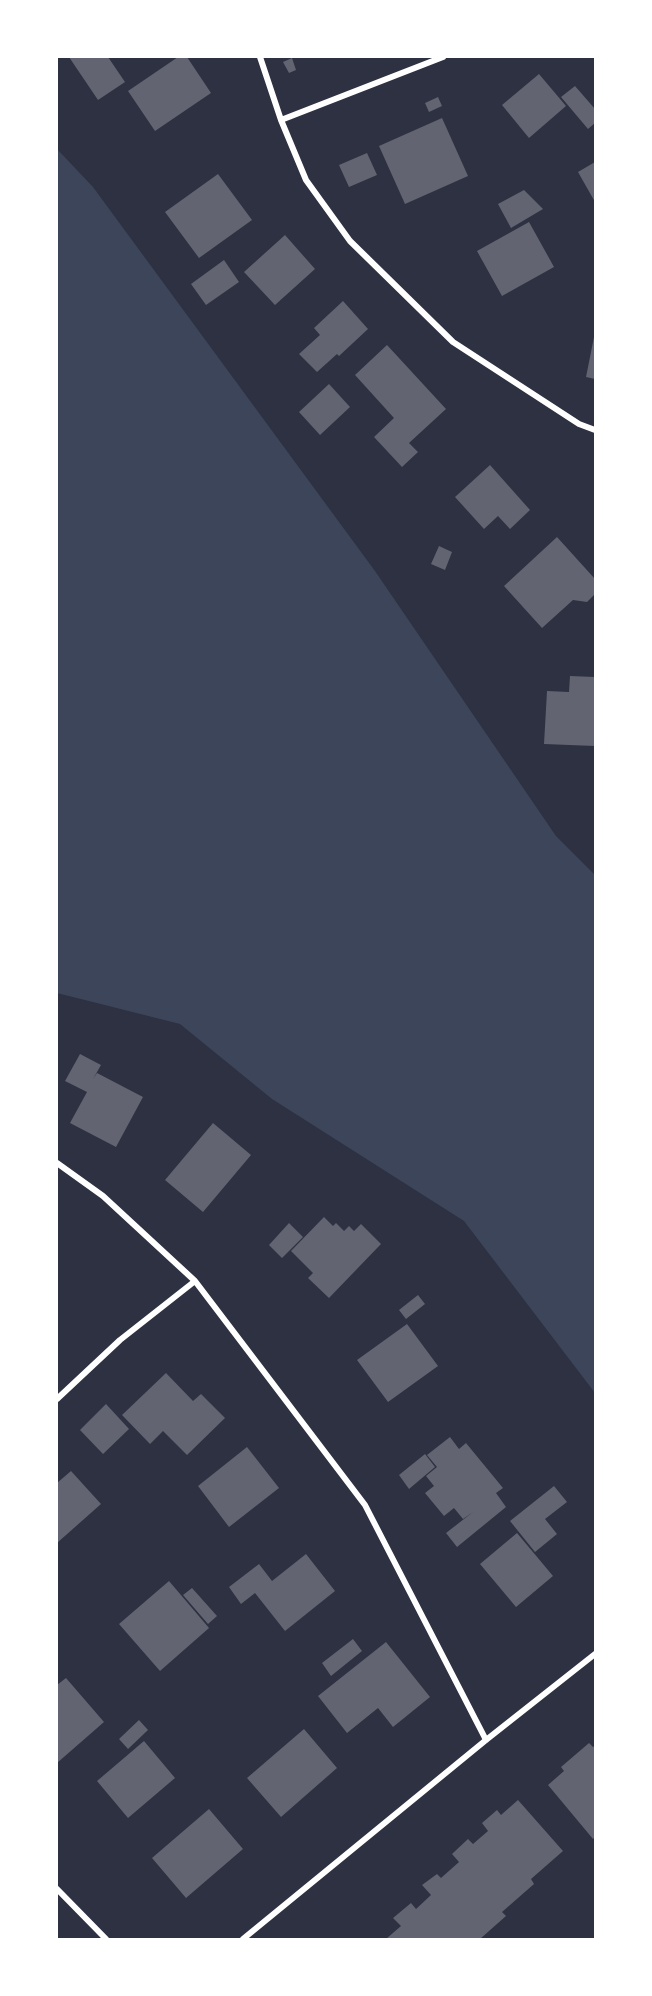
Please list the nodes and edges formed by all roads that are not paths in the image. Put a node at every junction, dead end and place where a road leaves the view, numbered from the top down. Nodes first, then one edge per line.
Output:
1 (260, 57) edge
2 (443, 57) edge
3 (281, 120) junction
4 (595, 430) edge
5 (57, 1163) edge
6 (195, 1281) junction
7 (57, 1399) edge
8 (595, 1654) edge
9 (486, 1740) junction
10 (57, 1889) edge
11 (106, 1939) edge
12 (243, 1939) edge

1 - 3 street
2 - 3 street
3 - 4 street
5 - 6 street
6 - 7 street
6 - 9 street
8 - 9 street
9 - 12 street
10 - 11 street

